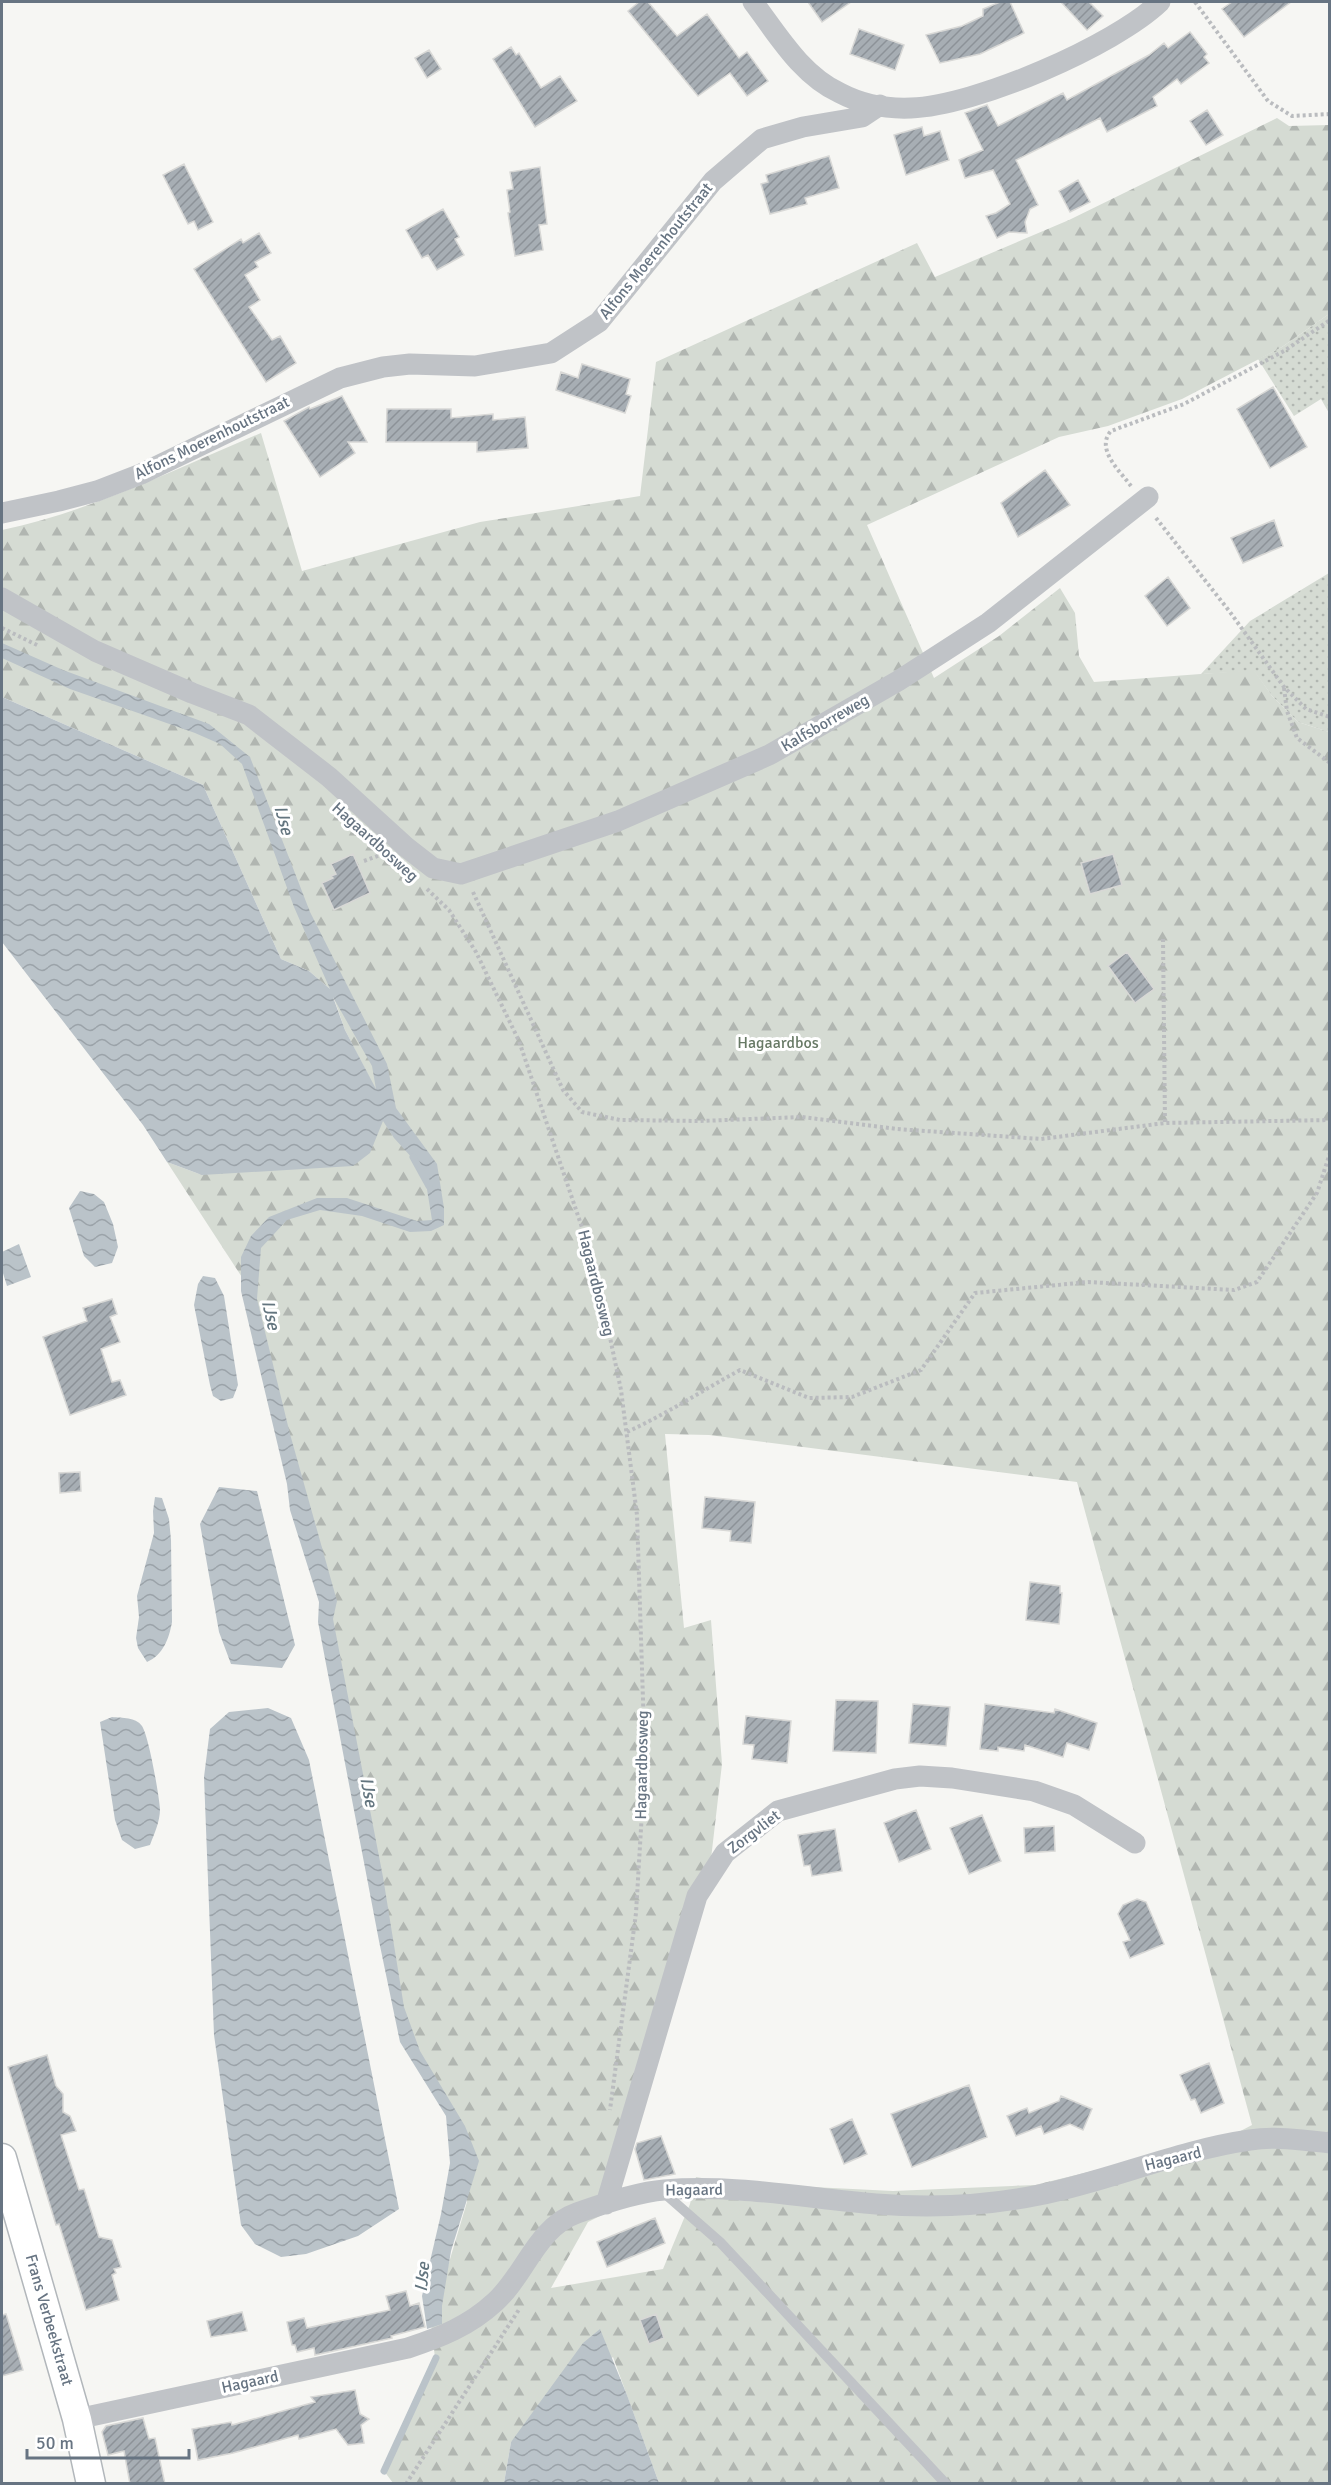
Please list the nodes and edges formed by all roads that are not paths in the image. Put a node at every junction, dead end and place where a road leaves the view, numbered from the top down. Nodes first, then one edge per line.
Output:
1 (753, 2) edge
2 (1160, 2) edge
3 (880, 105) junction
4 (1145, 499) road end
5 (2, 513) edge
6 (2, 598) edge
7 (461, 874) joint
8 (1135, 1843) dead end
9 (1329, 2143) edge
10 (2, 2158) edge
11 (661, 2190) junction
12 (606, 2204) junction
13 (77, 2419) junction
14 (91, 2484) edge
15 (946, 2484) edge

1 - 3 street
2 - 3 street
3 - 5 street, Alfons Moerenhoutstraat
4 - 7 street, Kalfsborreweg
6 - 7 street, Hagaardbosweg
8 - 12 street, Zorgvliet
9 - 11 street, Hagaard
10 - 13 main road, Frans Verbeekstraat
11 - 12 street, Hagaard
11 - 15 lane
12 - 13 street, Hagaard
13 - 14 main road, Frans Verbeekstraat

